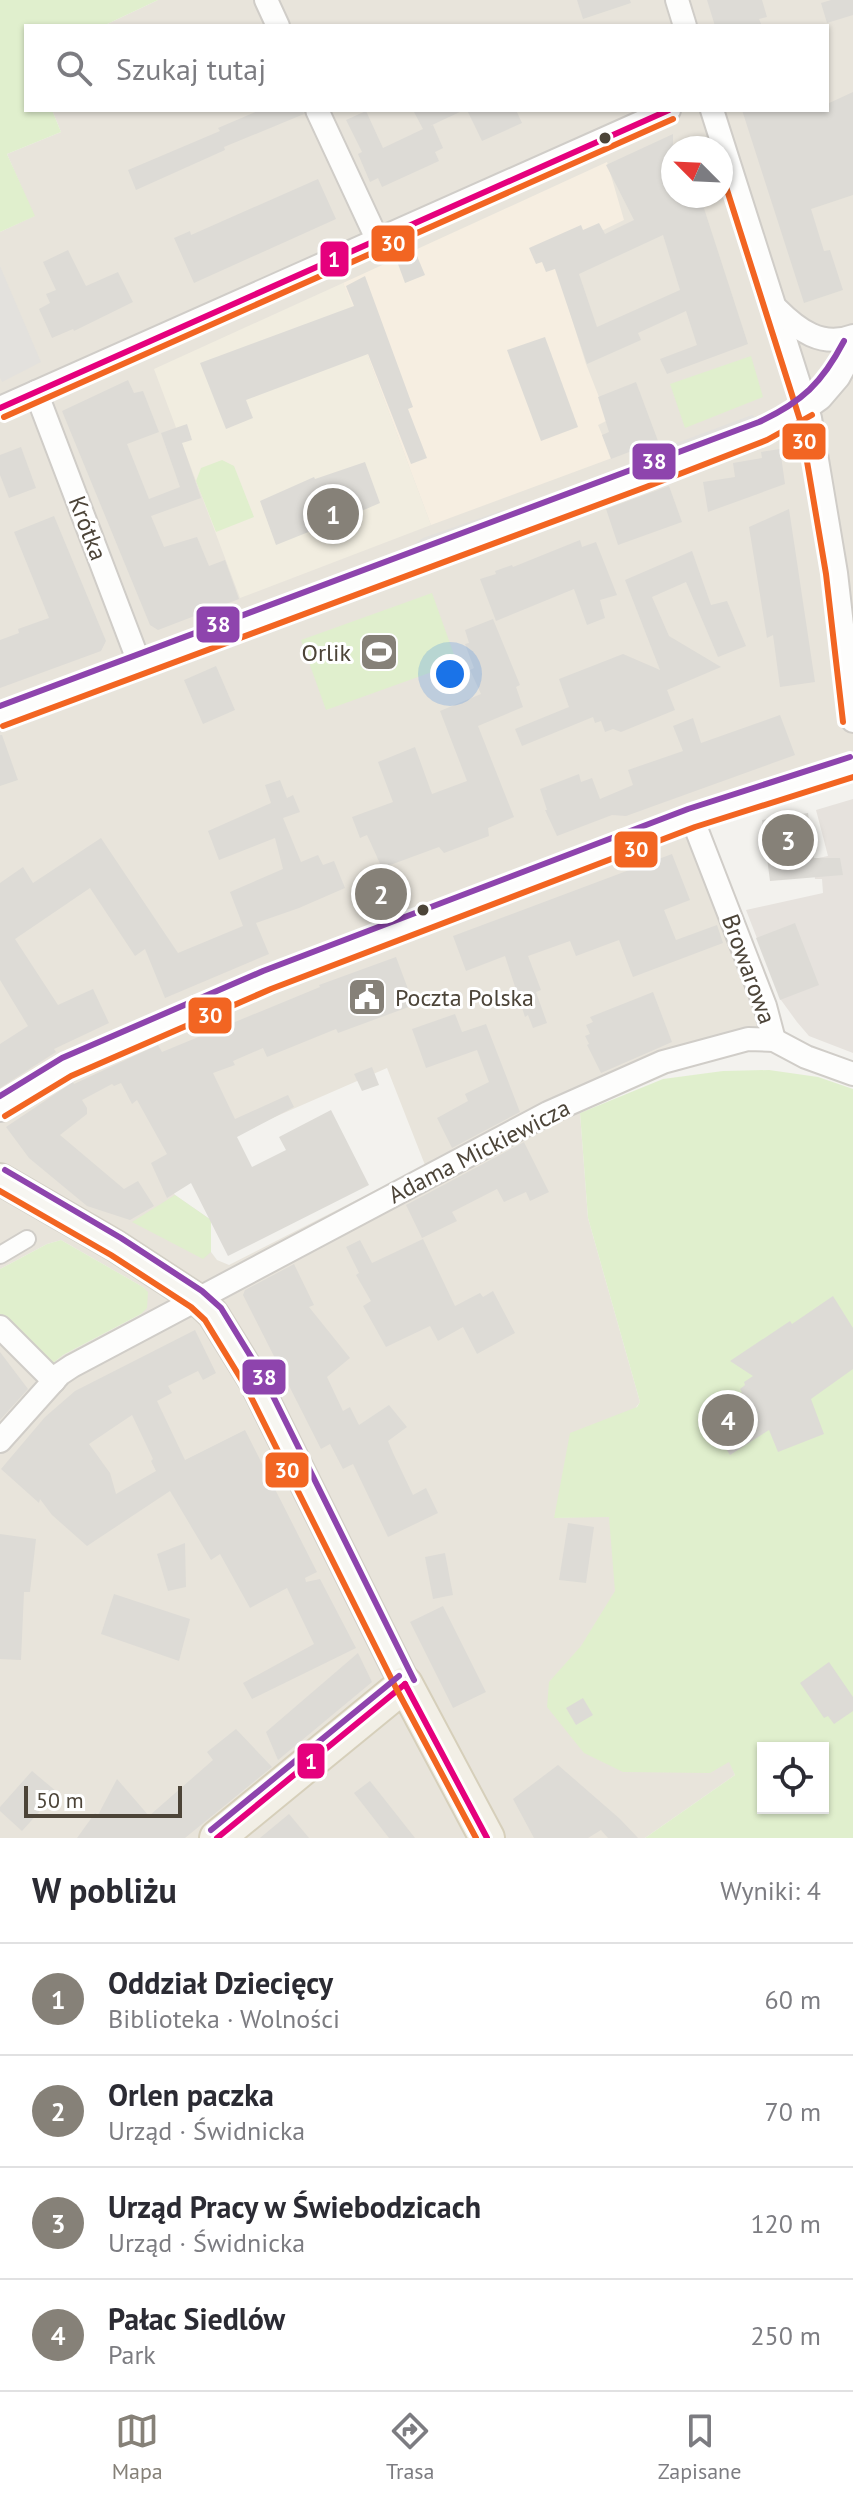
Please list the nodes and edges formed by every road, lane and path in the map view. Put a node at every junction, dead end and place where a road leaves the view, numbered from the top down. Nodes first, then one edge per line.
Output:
1 (266, 0) edge
2 (677, 0) edge
3 (277, 24) edge
4 (684, 24) edge
5 (318, 112) edge
6 (665, 112) edge
7 (713, 112) edge
8 (378, 241) junction
9 (774, 307) junction
10 (853, 336) edge
11 (853, 346) edge
12 (36, 392) junction
13 (807, 406) junction
14 (0, 408) edge
15 (140, 665) junction
16 (0, 717) edge
17 (853, 721) edge
18 (853, 767) edge
19 (692, 818) junction
20 (774, 1040) junction
21 (853, 1074) edge
22 (0, 1108) edge
23 (0, 1179) edge
24 (27, 1239) dead end
25 (0, 1255) edge
26 (197, 1299) junction
27 (0, 1327) edge
28 (54, 1381) junction
29 (0, 1441) edge
30 (405, 1684) junction
31 (217, 1838) edge
32 (487, 1838) edge

1 - 3 street
2 - 4 street
5 - 8 street
6 - 8 street
7 - 9 street
8 - 12 street
9 - 10 street
9 - 13 street
11 - 13 street
12 - 14 street
12 - 15 street, Krótka
13 - 15 street
13 - 17 street
15 - 16 street
18 - 19 street
19 - 20 street, Browarowa
19 - 22 street
20 - 21 street, Browarowa
20 - 26 street, Adama Mickiewicza
23 - 26 main road
24 - 25 street
26 - 28 street, Adama Mickiewicza
26 - 30 main road
27 - 28 street
28 - 29 street, Adama Mickiewicza
30 - 31 main road
30 - 32 main road

